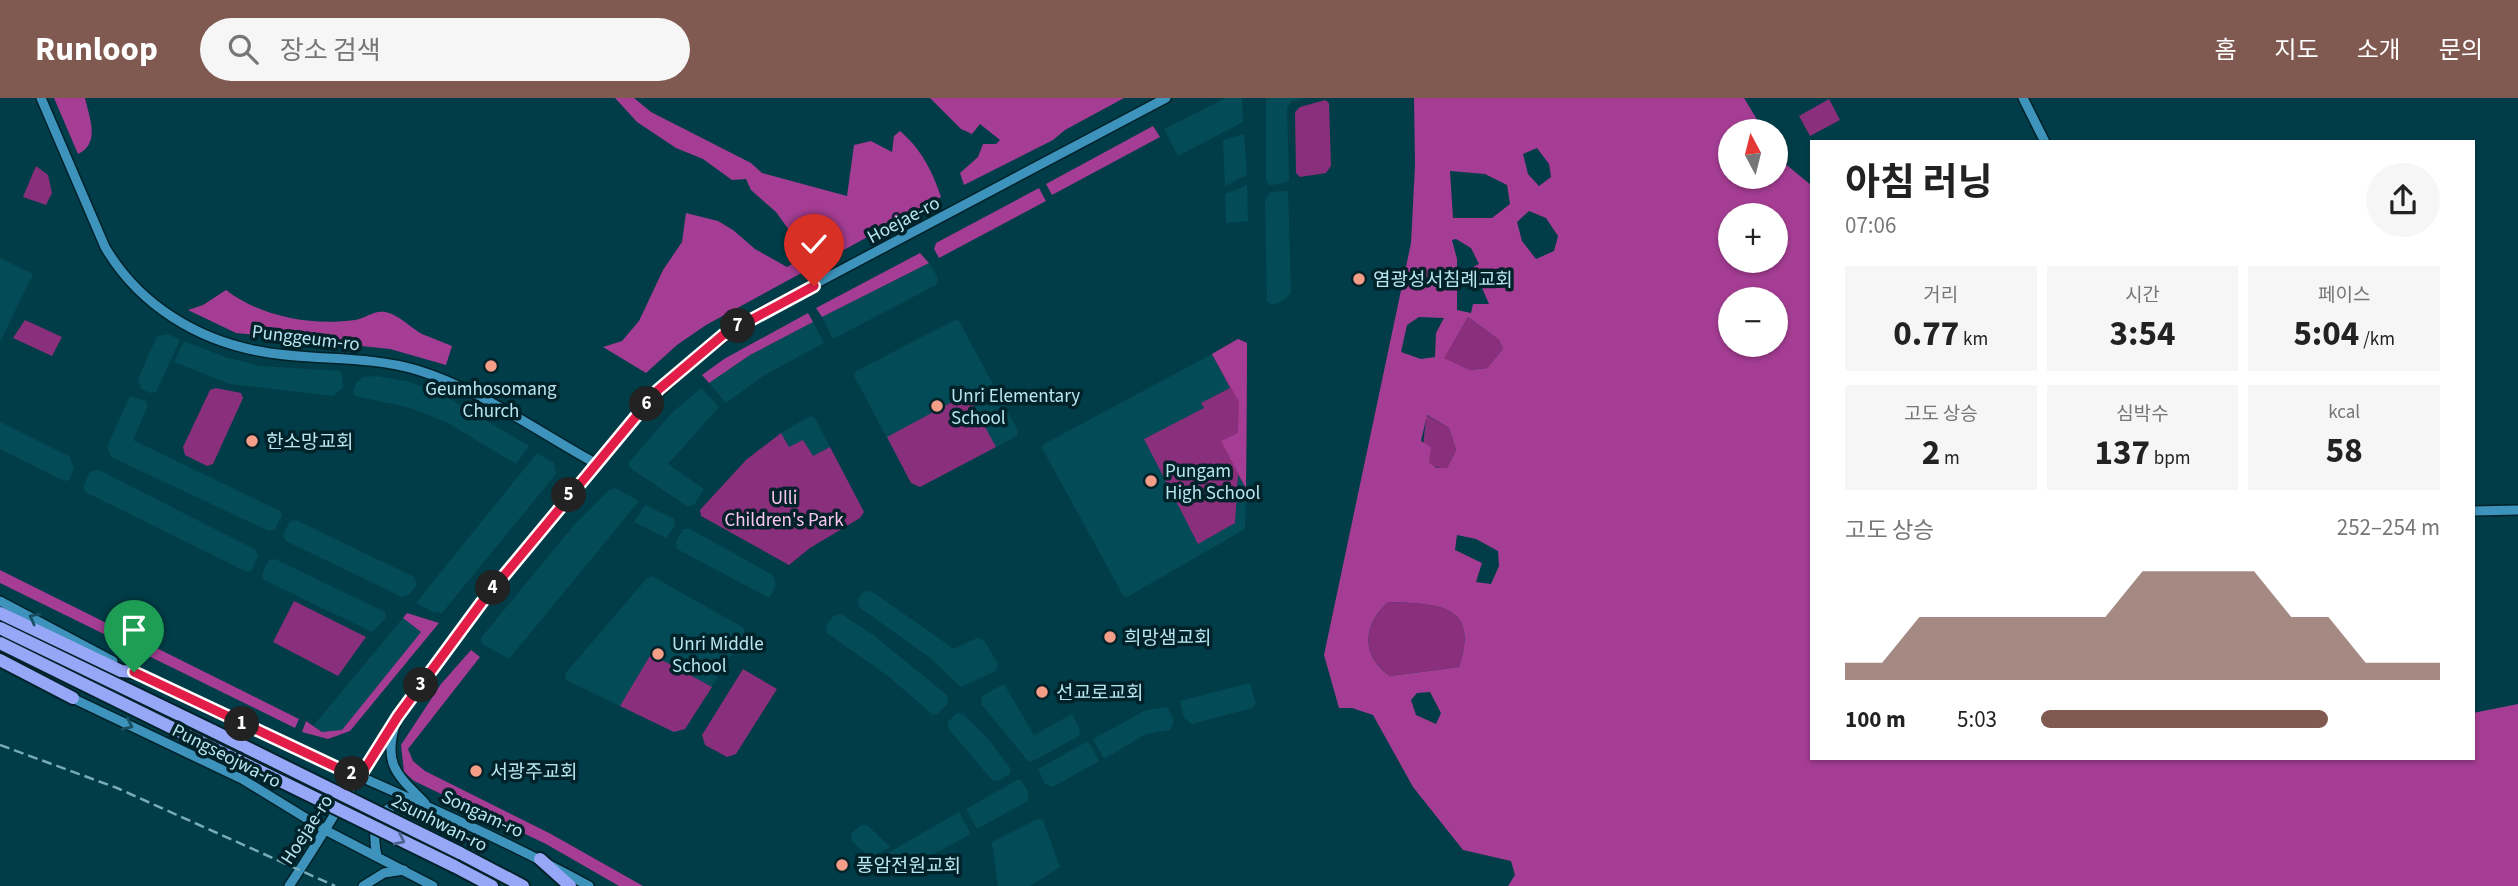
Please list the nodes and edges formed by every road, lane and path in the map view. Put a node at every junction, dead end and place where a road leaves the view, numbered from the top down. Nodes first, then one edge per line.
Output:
1 (41, 98) edge
2 (1166, 98) edge
3 (2022, 98) edge
4 (2044, 140) edge
5 (595, 463) junction
6 (2518, 510) edge
7 (2475, 511) edge
8 (0, 601) edge
9 (0, 613) edge
10 (0, 628) edge
11 (0, 643) edge
12 (0, 662) edge
13 (134, 672) junction
14 (73, 698) joint
15 (398, 716) junction
16 (359, 778) junction
17 (409, 798) junction
18 (428, 807) junction
19 (327, 831) junction
20 (377, 856) junction
21 (540, 859) junction
22 (404, 870) junction
23 (289, 886) edge
24 (363, 886) edge
25 (433, 886) edge
26 (492, 886) edge
27 (523, 886) edge
28 (570, 886) edge
29 (589, 886) edge

1 - 5 street, Punggeum-ro
2 - 5 street, Hoejae-ro
3 - 4 street
5 - 15 street, Hoejae-ro
6 - 7 street
13 -> 8 street, Songam-ro
9 - 13 highway
10 - 27 highway, 2sunhwan-ro, bridge
11 -> 26 highway, 2sunhwan-ro, bridge
12 - 14 highway
13 - 16 street, Songam-ro
14 -> 19 street, Pungseojwa-ro
15 - 16 street, Hoejae-ro
15 - 18 street
16 - 17 street, Songam-ro
16 - 19 street, Hoejae-ro
17 - 18 street, Songam-ro
17 - 20 street
18 - 21 street, Songam-ro
19 - 20 street, Pungseojwa-ro
19 - 23 street, Hoejae-ro
20 - 22 street, Pungseojwa-ro
21 - 28 highway
21 - 29 street, Songam-ro
22 - 24 street
22 - 25 street, Pungseojwa-ro

